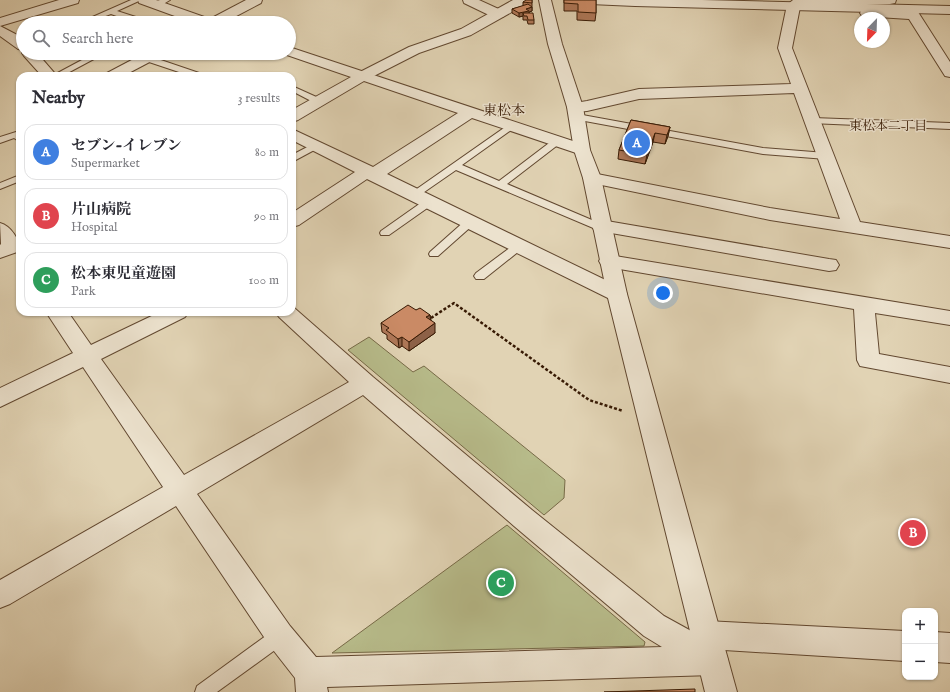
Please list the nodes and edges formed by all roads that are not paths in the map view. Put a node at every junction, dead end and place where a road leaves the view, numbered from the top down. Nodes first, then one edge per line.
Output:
1 (73, 0) edge
2 (137, 0) edge
3 (256, 0) edge
4 (469, 0) edge
5 (523, 0) edge
6 (545, 0) edge
7 (590, 0) edge
8 (890, 0) edge
9 (156, 1) edge
10 (719, 3) edge
11 (793, 8) junction
12 (948, 9) edge
13 (111, 11) junction
14 (498, 14) junction
15 (20, 16) edge
16 (99, 16) edge
17 (125, 16) edge
18 (191, 16) edge
19 (226, 16) edge
20 (16, 17) edge
21 (0, 22) edge
22 (0, 30) edge
23 (16, 39) edge
24 (296, 53) edge
25 (36, 60) edge
26 (88, 60) edge
27 (143, 60) edge
28 (161, 60) edge
29 (46, 72) edge
30 (64, 72) edge
31 (120, 72) edge
32 (189, 72) edge
33 (950, 73) edge
34 (364, 76) junction
35 (800, 88) junction
36 (296, 90) edge
37 (320, 102) junction
38 (576, 112) junction
39 (469, 113) junction
40 (296, 115) edge
41 (813, 120) junction
42 (511, 126) junction
43 (950, 126) edge
44 (16, 135) edge
45 (296, 136) edge
46 (0, 140) edge
47 (556, 142) junction
48 (315, 146) junction
49 (582, 150) junction
50 (826, 156) junction
51 (296, 157) edge
52 (455, 166) junction
53 (370, 173) junction
54 (592, 178) junction
55 (16, 180) edge
56 (500, 185) junction
57 (0, 186) edge
58 (422, 199) junction
59 (296, 219) edge
60 (470, 222) junction
61 (601, 227) junction
62 (852, 227) junction
63 (0, 229) edge
64 (385, 233) dead end
65 (950, 242) edge
66 (519, 246) junction
67 (13, 250) edge
68 (434, 254) dead end
69 (609, 261) junction
70 (480, 276) dead end
71 (617, 294) junction
72 (830, 298) junction
73 (864, 304) junction
74 (61, 316) edge
75 (170, 316) edge
76 (290, 316) edge
77 (950, 318) edge
78 (88, 356) junction
79 (950, 375) edge
80 (365, 383) junction
81 (0, 398) edge
82 (180, 491) junction
83 (0, 595) edge
84 (280, 636) junction
85 (902, 646) edge
86 (938, 647) edge
87 (710, 648) junction
88 (950, 648) edge
89 (310, 682) edge
90 (203, 692) edge
91 (722, 692) edge

1 - 15 street
2 - 13 lane
3 - 19 street
4 - 14 street
5 - 14 street
6 - 38 street
7 - 10 street
8 - 11 street
9 - 18 street
10 - 11 street
11 - 12 street
11 - 33 street
11 - 35 street
13 - 16 lane
13 - 17 lane
14 - 34 street
20 - 21 street
22 - 23 street
24 - 34 street
25 - 29 street
26 - 30 lane
27 - 31 street
28 - 32 lane
34 - 37 street
34 - 39 street
35 - 38 street
35 - 41 street
36 - 37 lane
37 - 40 street
38 - 49 street
38 - 50 lane
39 - 42 street
39 - 53 street
41 - 43 lane
41 - 50 street
42 - 47 street
42 - 52 lane
44 - 46 lane
45 - 48 street
47 - 49 street
47 - 56 lane
48 - 51 lane
48 - 53 street
49 - 54 street
50 - 62 street
52 - 56 lane
52 - 58 lane
53 - 58 street
53 - 59 street
54 - 61 street
54 - 62 street
55 - 57 lane
56 - 61 lane
58 - 60 street
58 - 64 lane
60 - 66 street
60 - 68 lane
61 - 69 street
61 - 72 street
62 - 65 street
63 - 67 street
66 - 70 lane
66 - 71 street
69 - 71 street
69 - 72 street
71 - 87 street
72 - 73 street
73 - 77 street
73 - 79 street
74 - 78 street
75 - 78 street
76 - 80 street
78 - 81 street
78 - 82 street
80 - 82 street
80 - 87 street
82 - 83 street
82 - 84 street
84 - 89 street
84 - 90 lane
85 - 87 street
86 - 88 street
87 - 89 street
87 - 91 street

